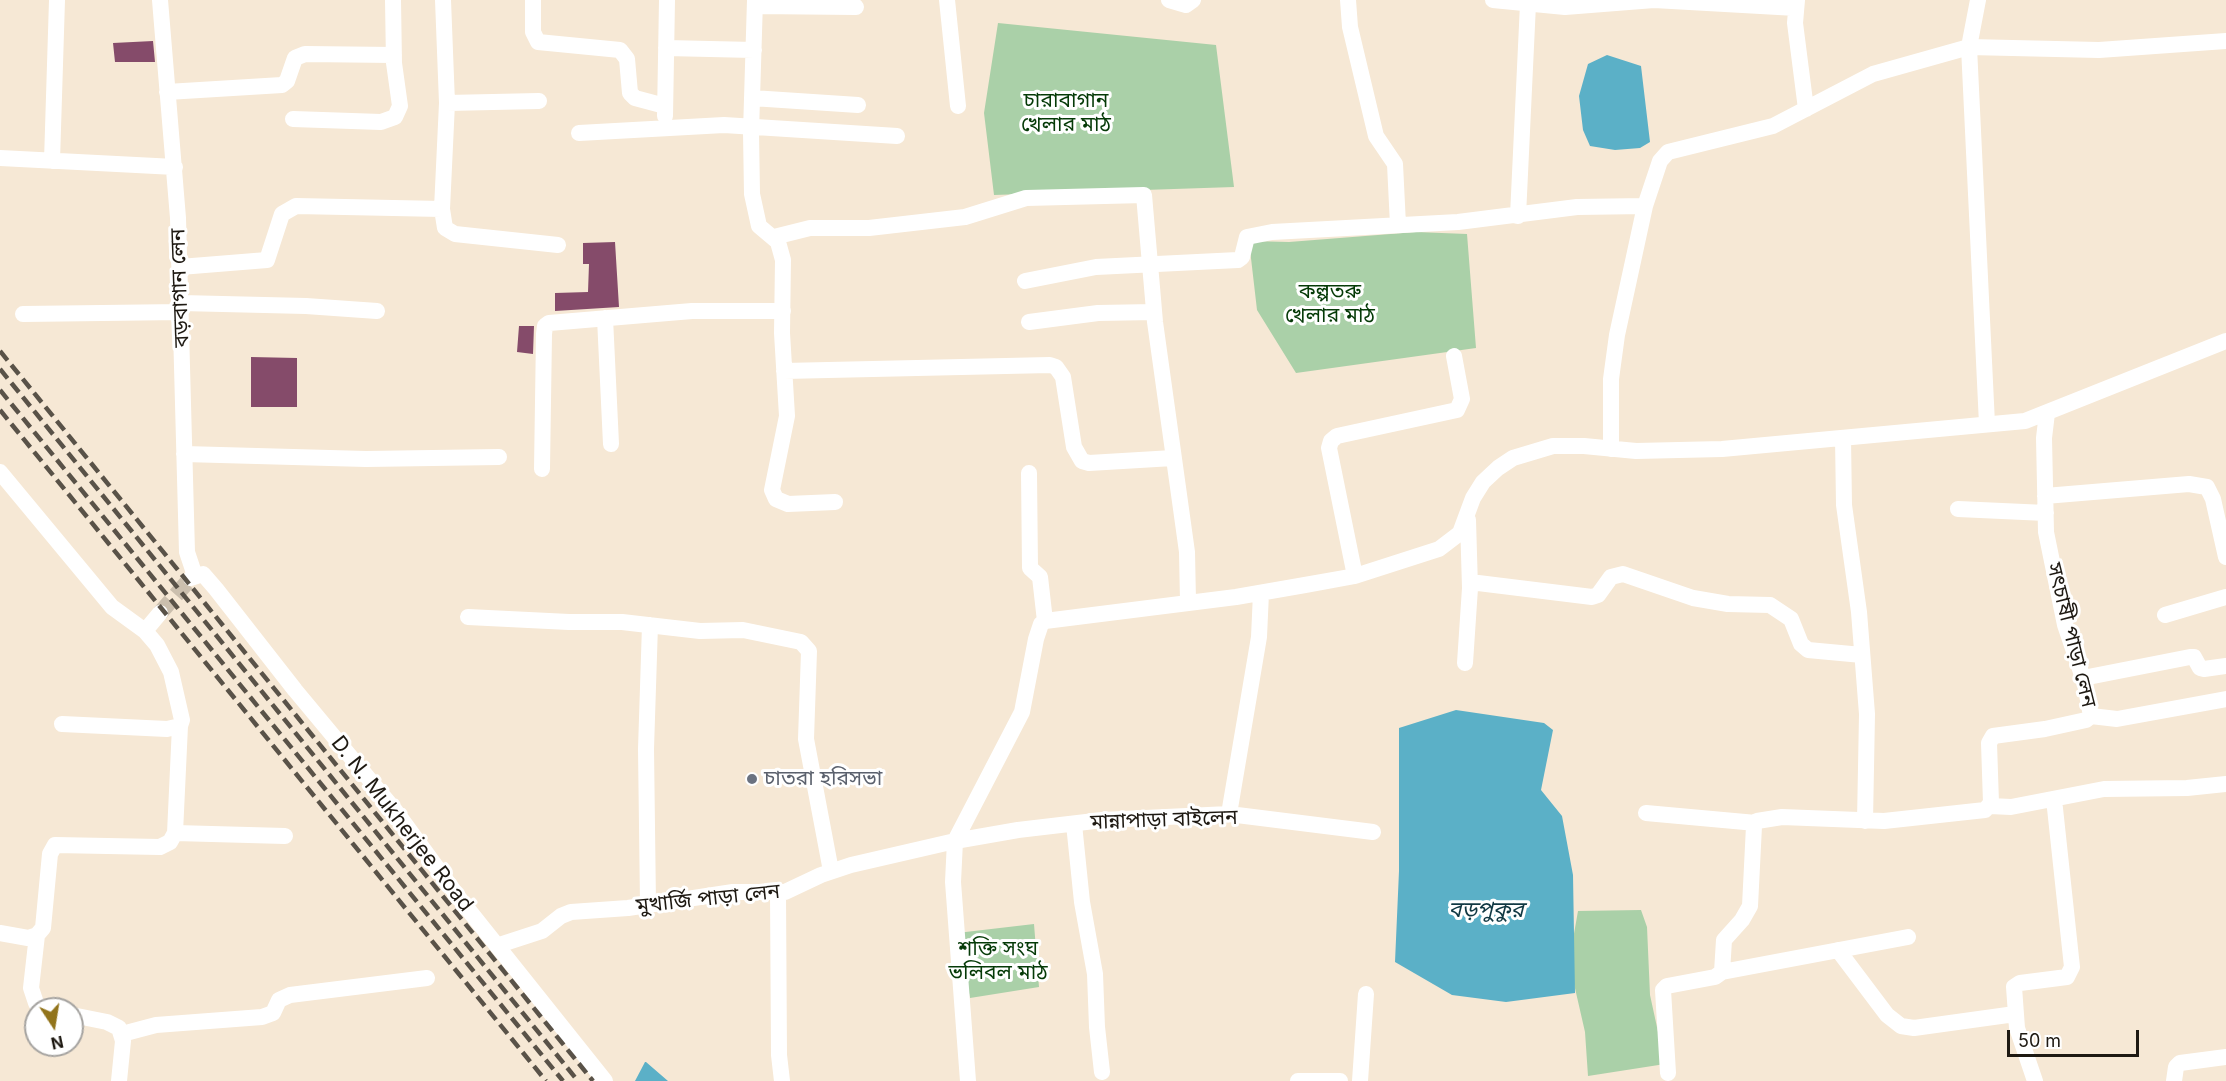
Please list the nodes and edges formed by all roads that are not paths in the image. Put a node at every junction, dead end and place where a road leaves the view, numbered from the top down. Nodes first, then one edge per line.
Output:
1 (57, 0) edge
2 (160, 0) edge
3 (393, 0) edge
4 (443, 0) edge
5 (533, 0) edge
6 (667, 0) edge
7 (947, 0) edge
8 (1169, 0) edge
9 (1193, 0) edge
10 (1348, 0) edge
11 (1493, 0) edge
12 (1978, 0) edge
13 (755, 3) edge
14 (1605, 3) edge
15 (1528, 4) junction
16 (1797, 4) edge
17 (856, 7) dead end
18 (2226, 41) edge
19 (1969, 46) junction
20 (666, 48) junction
21 (754, 50) junction
22 (394, 55) junction
23 (167, 92) junction
24 (752, 98) junction
25 (539, 101) dead end
26 (447, 103) junction
27 (858, 105) dead end
28 (665, 106) junction
29 (958, 106) dead end
30 (1806, 109) junction
31 (293, 119) dead end
32 (751, 127) junction
33 (665, 130) junction
34 (579, 133) dead end
35 (897, 136) dead end
36 (0, 159) edge
37 (52, 161) junction
38 (175, 167) junction
39 (1645, 206) junction
40 (442, 209) junction
41 (1518, 216) junction
42 (1398, 225) junction
43 (774, 237) junction
44 (558, 245) dead end
45 (1149, 265) junction
46 (180, 267) junction
47 (1025, 281) dead end
48 (181, 308) junction
49 (377, 311) dead end
50 (783, 311) junction
51 (1154, 312) junction
52 (23, 314) dead end
53 (605, 318) junction
54 (1029, 322) dead end
55 (2226, 341) edge
56 (1454, 356) dead end
57 (784, 371) junction
58 (2047, 413) junction
59 (1987, 424) junction
60 (1843, 438) junction
61 (611, 444) dead end
62 (1611, 449) junction
63 (184, 454) junction
64 (499, 457) dead end
65 (1173, 458) junction
66 (542, 469) dead end
67 (0, 472) edge
68 (1029, 473) dead end
69 (836, 502) dead end
70 (2046, 505) junction
71 (1958, 509) dead end
72 (1468, 513) junction
73 (2226, 557) edge
74 (1354, 576) junction
75 (193, 577) joint
76 (1470, 582) junction
77 (1261, 593) junction
78 (2226, 597) edge
79 (1188, 602) junction
80 (160, 613) tunnel mouth
81 (2165, 615) dead end
82 (468, 617) dead end
83 (1045, 621) junction
84 (650, 625) junction
85 (145, 631) junction
86 (1862, 654) junction
87 (1464, 663) dead end
88 (2226, 666) edge
89 (2083, 678) junction
90 (2226, 699) edge
91 (2091, 716) junction
92 (62, 724) dead end
93 (180, 726) junction
94 (2226, 784) edge
95 (2054, 799) junction
96 (1990, 806) junction
97 (1646, 813) dead end
98 (1228, 814) junction
99 (1865, 821) junction
100 (1756, 823) junction
101 (1074, 824) junction
102 (1373, 832) dead end
103 (175, 833) junction
104 (285, 836) dead end
105 (955, 841) junction
106 (831, 871) junction
107 (778, 893) junction
108 (648, 904) junction
109 (0, 933) edge
110 (37, 935) junction
111 (1908, 937) dead end
112 (499, 945) junction
113 (1838, 950) junction
114 (1722, 972) junction
115 (427, 978) dead end
116 (1366, 994) dead end
117 (34, 997) edge
118 (2015, 1014) junction
119 (84, 1018) edge
120 (122, 1034) junction
121 (2226, 1057) edge
122 (1102, 1072) dead end
123 (1668, 1078) edge
124 (119, 1081) edge
125 (605, 1081) edge
126 (782, 1081) edge
127 (968, 1081) edge
128 (1298, 1081) edge
129 (1340, 1081) edge
130 (1360, 1081) edge
131 (2035, 1081) edge
132 (2174, 1081) edge

1 - 37 street
2 - 23 street, বড়বাগান লেন
3 - 22 street
4 - 26 street
5 - 28 street
6 - 20 street
7 - 29 street
8 - 9 street
10 - 42 street
11 - 15 street
12 - 19 street
13 - 17 street
13 - 21 street
14 - 15 street
14 - 16 street
15 - 41 street
16 - 30 street
18 - 19 street
19 - 30 street
19 - 59 street
20 - 21 street
20 - 28 street
21 - 24 street
22 - 23 street
22 - 31 street
23 - 38 street, বড়বাগান লেন
24 - 27 street
24 - 32 street
25 - 26 street
26 - 40 street
28 - 33 street
30 - 39 street
32 - 33 street
32 - 35 street
32 - 43 street
33 - 34 street
36 - 37 street
37 - 38 street
38 - 46 street, বড়বাগান লেন
39 - 41 street
39 - 62 street
40 - 44 street
40 - 46 street
41 - 42 street
42 - 45 street
43 - 45 street
43 - 50 street
45 - 47 street
45 - 51 street
46 - 48 street, বড়বাগান লেন
48 - 49 street
48 - 52 street
48 - 63 street, বড়বাগান লেন
50 - 53 street
50 - 57 street
51 - 54 street
51 - 65 street
53 - 61 street
53 - 66 street
55 - 58 street
56 - 74 street
57 - 65 street
57 - 69 street
58 - 59 street
58 - 70 street, সৎচাষী পাড়া লেন
59 - 60 street
60 - 62 street
60 - 86 street
62 - 72 street
63 - 64 street
63 - 75 street, বড়বাগান লেন
65 - 79 street
67 - 85 street
68 - 83 street
70 - 71 street
70 - 73 street
70 - 89 street, সৎচাষী পাড়া লেন
72 - 74 street
72 - 76 street
74 - 77 street
75 - 112 street, D. N. Mukherjee Road
76 - 86 street
76 - 87 street
77 - 79 street
77 - 98 street
78 - 81 street
79 - 83 street
80 - 85 street
82 - 84 street
83 - 105 street
84 - 106 street
84 - 108 street
85 - 93 street
86 - 99 street
88 - 89 street
89 - 91 street, সৎচাষী পাড়া লেন
90 - 91 street
91 - 96 street, সৎচাষী পাড়া লেন
92 - 93 street
93 - 103 street
94 - 95 street
95 - 96 street
95 - 118 street
96 - 99 street
97 - 100 street
98 - 101 street, মান্নাপাড়া বাইলেন
98 - 102 street, মান্নাপাড়া বাইলেন
99 - 100 street
100 - 114 street
101 - 105 street, মান্নাপাড়া বাইলেন
101 - 122 street
103 - 104 street
103 - 110 street
105 - 106 street, মুখার্জি পাড়া লেন
105 - 127 street
106 - 107 street, মুখার্জি পাড়া লেন
107 - 108 street, মুখার্জি পাড়া লেন
107 - 126 street
108 - 112 street, মুখার্জি পাড়া লেন
109 - 110 street
110 - 117 street
111 - 113 street
112 - 125 street, D. N. Mukherjee Road
113 - 114 street
113 - 118 street
114 - 123 street
115 - 120 street
116 - 130 street
118 - 131 street
119 - 120 street
120 - 124 street
121 - 132 street
128 - 129 street

